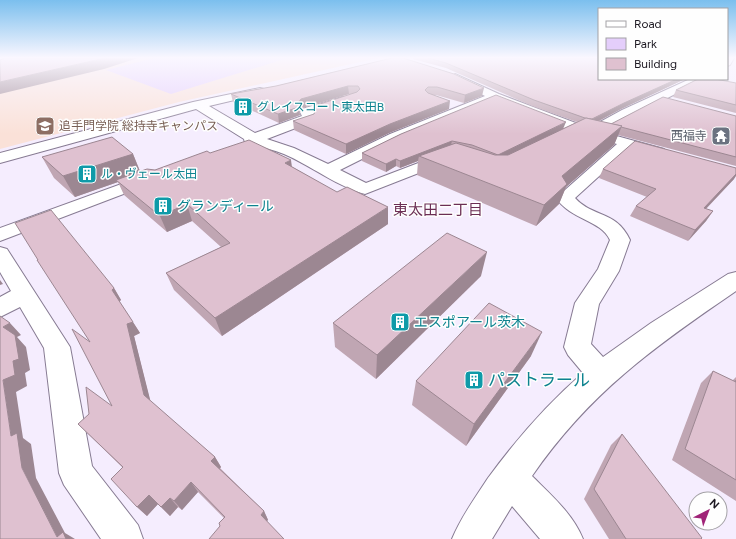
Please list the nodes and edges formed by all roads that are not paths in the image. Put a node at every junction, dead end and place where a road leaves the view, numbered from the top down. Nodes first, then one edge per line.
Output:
1 (469, 83) edge
2 (690, 83) edge
3 (275, 88) edge
4 (494, 96) junction
5 (353, 97) edge
6 (659, 98) junction
7 (444, 102) edge
8 (680, 103) edge
9 (197, 105) junction
10 (462, 108) junction
11 (584, 131) junction
12 (564, 136) edge
13 (254, 139) junction
14 (626, 144) junction
15 (233, 147) edge
16 (670, 155) edge
17 (465, 157) edge
18 (0, 158) edge
19 (327, 171) junction
20 (162, 174) edge
21 (0, 234) edge
22 (0, 254) edge
23 (736, 280) edge
24 (12, 301) edge
25 (602, 375) junction
26 (510, 479) junction
27 (124, 539) edge
28 (471, 539) edge
29 (564, 539) edge

1 - 4 street
2 - 6 street
3 - 9 street
4 - 10 street
4 - 11 street
5 - 13 street
6 - 8 street
6 - 11 street
7 - 10 street
9 - 13 street
9 - 18 street
10 - 19 street
11 - 12 street
11 - 14 street
13 - 15 street
13 - 19 street
14 - 16 street
14 - 25 street
17 - 19 street
20 - 21 street
22 - 24 street
23 - 25 street
24 - 27 street
25 - 26 street
26 - 28 street
26 - 29 street

